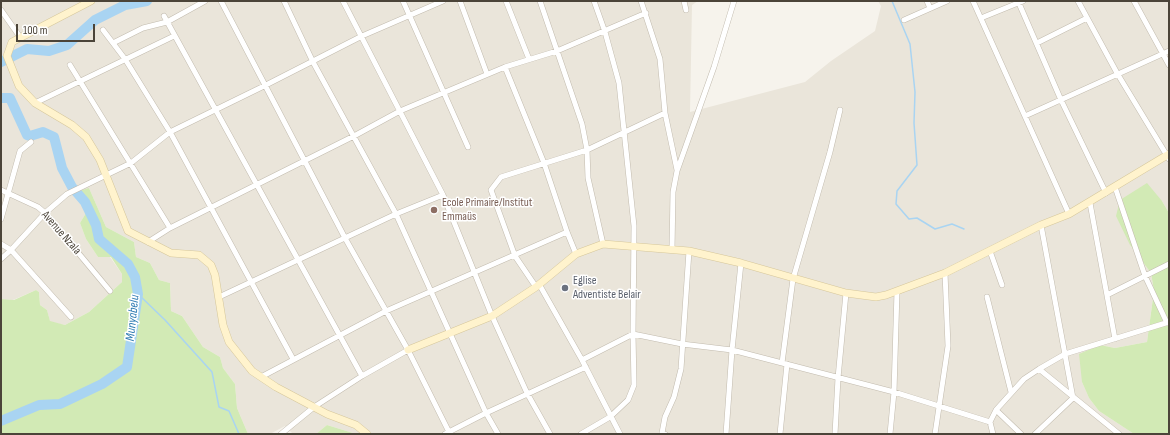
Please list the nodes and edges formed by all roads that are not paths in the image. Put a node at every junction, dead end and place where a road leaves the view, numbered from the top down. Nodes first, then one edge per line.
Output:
1 (91, 1) edge
2 (205, 1) edge
3 (221, 1) edge
4 (284, 1) edge
5 (343, 1) edge
6 (403, 1) edge
7 (443, 1) edge
8 (460, 1) edge
9 (506, 1) edge
10 (540, 1) edge
11 (594, 1) edge
12 (642, 1) edge
13 (684, 1) edge
14 (734, 1) edge
15 (927, 1) edge
16 (947, 1) edge
17 (973, 1) edge
18 (1078, 1) edge
19 (1134, 1) edge
20 (1020, 2) edge
21 (930, 8) junction
22 (1, 10) edge
23 (686, 10) dead end
24 (646, 13) junction
25 (164, 16) dead end
26 (410, 16) junction
27 (981, 18) junction
28 (1087, 18) junction
29 (904, 20) dead end
30 (167, 22) junction
31 (103, 30) dead end
32 (605, 32) junction
33 (174, 36) junction
34 (362, 36) junction
35 (20, 37) junction
36 (113, 43) junction
37 (1037, 43) junction
38 (1169, 51) edge
39 (557, 52) junction
40 (1163, 53) junction
41 (125, 59) junction
42 (529, 59) junction
43 (313, 62) junction
44 (70, 65) dead end
45 (1169, 65) edge
46 (505, 67) junction
47 (1117, 73) junction
48 (487, 74) junction
49 (81, 82) junction
50 (264, 86) junction
51 (444, 92) junction
52 (1061, 100) junction
53 (35, 103) junction
54 (840, 110) dead end
55 (215, 111) junction
56 (400, 111) junction
57 (665, 113) junction
58 (1025, 116) junction
59 (170, 132) junction
60 (624, 132) junction
61 (354, 136) junction
62 (31, 142) dead end
63 (468, 147) dead end
64 (586, 150) junction
65 (1168, 156) edge
66 (304, 160) junction
67 (131, 162) junction
68 (544, 163) junction
69 (677, 171) junction
70 (106, 175) junction
71 (256, 185) junction
72 (1115, 187) junction
73 (1, 190) edge
74 (1106, 193) junction
75 (8, 194) junction
76 (443, 195) junction
77 (1090, 203) junction
78 (210, 208) junction
79 (45, 213) junction
80 (396, 214) junction
81 (1069, 214) junction
82 (1, 219) edge
83 (1040, 225) junction
84 (170, 228) junction
85 (567, 232) junction
86 (345, 238) junction
87 (148, 242) junction
88 (1, 244) edge
89 (603, 244) junction
90 (635, 245) junction
91 (672, 249) junction
92 (11, 250) junction
93 (689, 251) junction
94 (990, 251) junction
95 (576, 254) junction
96 (515, 256) junction
97 (1, 259) edge
98 (298, 261) junction
99 (741, 263) junction
100 (1169, 264) edge
101 (474, 272) junction
102 (945, 273) junction
103 (1145, 276) junction
104 (793, 279) junction
105 (251, 282) junction
106 (1002, 285) dead end
107 (537, 286) junction
108 (110, 291) dead end
109 (431, 291) junction
110 (897, 291) junction
111 (846, 293) junction
112 (1107, 295) junction
113 (219, 297) junction
114 (987, 297) dead end
115 (386, 311) junction
116 (492, 316) junction
117 (71, 317) dead end
118 (1168, 322) edge
119 (450, 334) junction
120 (633, 334) junction
121 (340, 336) junction
122 (1115, 339) junction
123 (682, 344) junction
124 (408, 350) junction
125 (732, 350) junction
126 (1066, 354) junction
127 (293, 359) junction
128 (582, 360) junction
129 (784, 363) junction
130 (586, 367) junction
131 (1038, 369) junction
132 (362, 376) junction
133 (261, 377) junction
134 (838, 378) junction
135 (894, 392) junction
136 (1011, 392) junction
137 (527, 394) junction
138 (1073, 398) junction
139 (940, 406) junction
140 (314, 407) junction
141 (996, 410) junction
142 (486, 413) junction
143 (610, 417) junction
144 (990, 422) junction
145 (448, 433) edge
146 (281, 434) edge
147 (367, 434) edge
148 (498, 434) edge
149 (550, 434) edge
150 (581, 434) edge
151 (620, 434) edge
152 (665, 434) edge
153 (726, 434) edge
154 (780, 434) edge
155 (835, 434) edge
156 (890, 434) edge
157 (936, 434) edge
158 (993, 434) edge
159 (1021, 434) edge
160 (1035, 434) edge
161 (1119, 434) edge

1 - 35 street
2 - 30 street
3 - 50 street
4 - 43 street
5 - 34 street
6 - 26 street
7 - 26 street
8 - 48 street
9 - 42 street
10 - 39 street
11 - 32 street
12 - 24 street
13 - 23 street
14 - 69 street
15 - 21 street
16 - 21 street
17 - 27 street
18 - 28 street
19 - 40 street
20 - 27 street
20 - 37 street
21 - 29 street
22 - 35 street
24 - 32 street
24 - 57 street
25 - 30 street
26 - 34 street
26 - 51 street
27 - 58 street
28 - 37 street
28 - 47 street
30 - 33 street
30 - 36 street
31 - 36 street
32 - 39 street
32 - 60 street
33 - 41 street
33 - 55 street
34 - 43 street
34 - 56 street
35 - 53 street
36 - 41 street
37 - 52 street
38 - 40 street
39 - 42 street
39 - 64 street
40 - 45 street
40 - 47 street
41 - 49 street
41 - 59 street
42 - 46 street
43 - 50 street
43 - 61 street
44 - 49 street
46 - 48 street
46 - 68 street
47 - 52 street
47 - 65 street
48 - 51 street
49 - 53 street
49 - 67 street
50 - 55 street
50 - 66 street
51 - 56 street
51 - 63 street
52 - 58 street
52 - 74 street
53 - 70 street
54 - 104 street
55 - 59 street
55 - 71 street
56 - 61 street
56 - 76 street
57 - 60 street
57 - 69 street
58 - 81 street
59 - 67 street
59 - 78 street
60 - 64 street
60 - 90 street
61 - 66 street
61 - 80 street
62 - 75 street
64 - 68 street
64 - 89 street
65 - 72 street
66 - 71 street
66 - 86 street
67 - 70 street
67 - 84 street
68 - 85 street
68 - 96 street
69 - 91 street
70 - 79 street
70 - 87 street
71 - 78 street
71 - 98 street
72 - 74 street
72 - 103 street
73 - 75 street, Avenue Nzala
74 - 77 street
75 - 79 street, Avenue Nzala
75 - 82 street
76 - 80 street
76 - 101 street
77 - 81 street
77 - 112 street
78 - 84 street
78 - 105 street
79 - 92 street
79 - 108 street, Avenue Nzala
80 - 86 street
80 - 109 street
81 - 83 street
83 - 94 street
83 - 126 street
84 - 87 street
85 - 95 street
85 - 96 street
86 - 98 street
86 - 115 street
87 - 113 street
88 - 92 street
89 - 90 street
89 - 95 street
90 - 91 street
90 - 120 street
91 - 93 street
92 - 97 street
92 - 117 street
93 - 99 street
93 - 123 street
94 - 102 street
94 - 106 street
95 - 107 street
96 - 101 street
96 - 107 street
98 - 105 street
98 - 121 street
99 - 104 street
99 - 125 street
100 - 103 street
101 - 109 street
101 - 116 street
102 - 110 street
102 - 139 street
103 - 112 street
103 - 118 street
104 - 111 street
104 - 129 street
105 - 113 street
105 - 127 street
107 - 116 street
107 - 128 street
109 - 115 street
109 - 119 street
110 - 111 street
110 - 135 street
111 - 134 street
112 - 122 street
113 - 133 street
114 - 136 street
115 - 121 street
115 - 124 street
116 - 119 street
116 - 137 street
118 - 122 street
119 - 124 street
119 - 142 street
120 - 123 street
120 - 128 street
120 - 143 street
121 - 127 street
121 - 132 street
122 - 126 street
123 - 125 street
123 - 152 street
124 - 132 street
124 - 145 street
125 - 129 street
125 - 153 street
126 - 131 street
126 - 138 street
127 - 133 street
128 - 130 street
129 - 134 street
129 - 154 street
130 - 137 street
130 - 143 street
131 - 136 street
131 - 138 street
132 - 140 street
133 - 140 street
134 - 135 street
134 - 155 street
135 - 139 street
135 - 156 street
136 - 141 street
137 - 142 street
137 - 149 street
138 - 160 street
138 - 161 street
139 - 144 street
139 - 157 street
140 - 146 street
140 - 147 street
141 - 144 street
141 - 159 street
142 - 145 street
142 - 148 street
143 - 150 street
143 - 151 street
144 - 158 street

